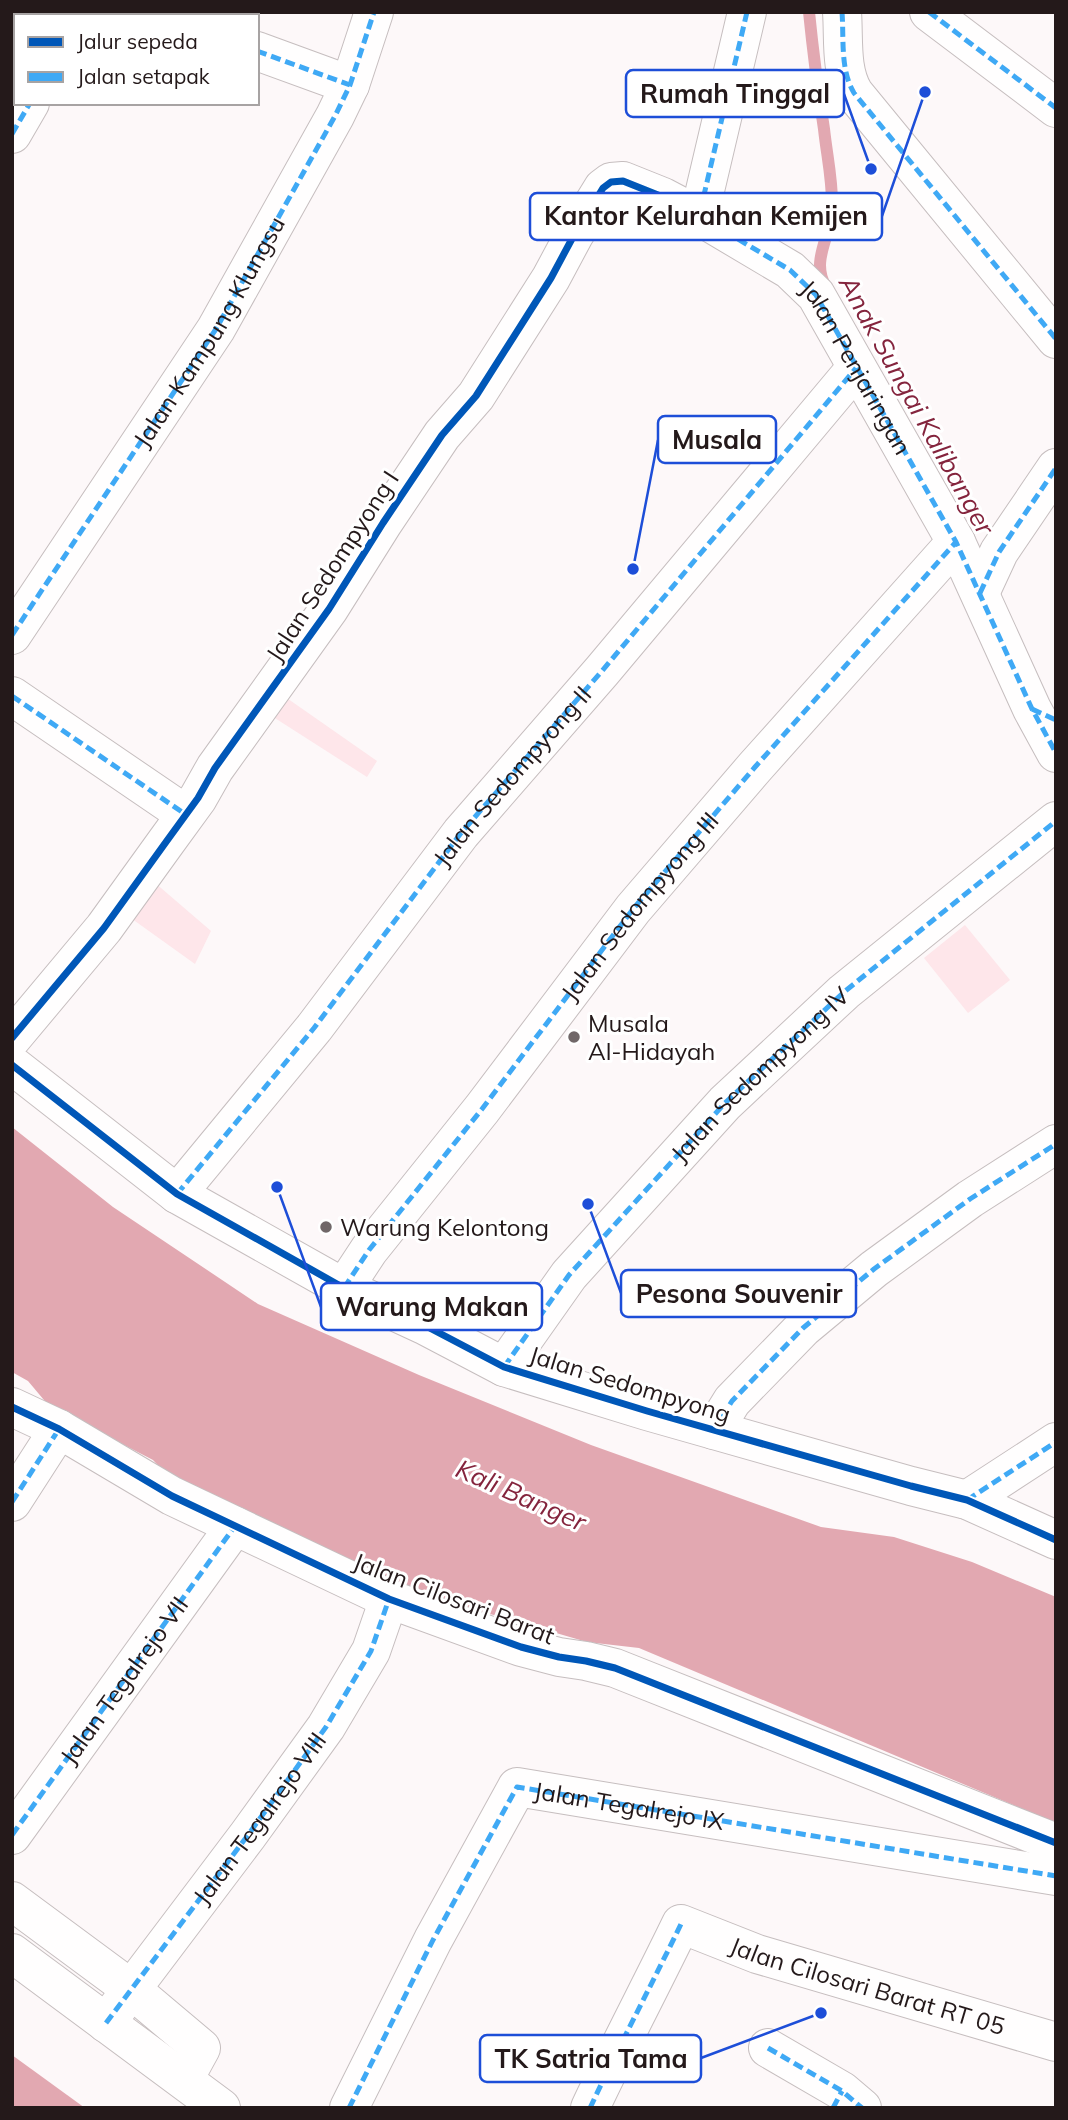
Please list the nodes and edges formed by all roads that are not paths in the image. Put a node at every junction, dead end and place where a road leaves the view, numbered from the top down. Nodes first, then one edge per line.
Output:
1 (374, 12) edge
2 (747, 12) edge
3 (842, 12) edge
4 (929, 12) edge
5 (259, 52) edge
6 (350, 85) junction
7 (1056, 108) edge
8 (699, 216) junction
9 (1056, 339) edge
10 (856, 368) junction
11 (1056, 468) edge
12 (956, 542) junction
13 (981, 591) junction
14 (12, 635) edge
15 (12, 696) edge
16 (1048, 725) edge
17 (185, 814) junction
18 (1056, 821) edge
19 (12, 1038) edge
20 (12, 1065) edge
21 (1056, 1144) edge
22 (177, 1194) junction
23 (344, 1288) junction
24 (504, 1367) junction
25 (12, 1407) edge
26 (59, 1429) junction
27 (713, 1430) junction
28 (1056, 1442) edge
29 (967, 1500) junction
30 (12, 1502) edge
31 (235, 1526) junction
32 (1056, 1540) edge
33 (389, 1599) junction
34 (12, 1835) edge
35 (1056, 1844) edge
36 (1056, 1876) edge
37 (12, 1901) edge
38 (12, 1953) edge
39 (131, 1989) junction
40 (106, 2023) junction
41 (1056, 2042) edge
42 (768, 2048) dead end
43 (184, 2079) junction
44 (846, 2102) edge
45 (221, 2108) edge
46 (349, 2108) edge
47 (590, 2108) edge

1 - 6 street, Jalan Kampung Klungsu
2 - 8 street
3 - 9 street
4 - 7 street
5 - 6 street
6 - 14 street, Jalan Kampung Klungsu
8 - 10 street, Jalan Penjaringan
8 - 17 street, Jalan Sedompyong I
10 - 12 street, Jalan Penjaringan
10 - 22 street, Jalan Sedompyong II
11 - 13 street
12 - 13 street, Jalan Penjaringan
12 - 23 street, Jalan Sedompyong III
13 - 16 street, Jalan Penjaringan
15 - 17 street
17 - 19 street, Jalan Sedompyong I
18 - 24 street, Jalan Sedompyong IV
20 - 22 street, Jalan Sedompyong
21 - 27 street
22 - 23 street, Jalan Sedompyong
23 - 24 street, Jalan Sedompyong
24 - 27 street, Jalan Sedompyong
25 - 26 street, Jalan Cilosari Barat
26 - 30 street
26 - 31 street, Jalan Cilosari Barat
27 - 29 street, Jalan Sedompyong
28 - 29 street
29 - 32 street, Jalan Sedompyong
31 - 33 street, Jalan Cilosari Barat
31 - 34 street, Jalan Tegalrejo VII
33 - 35 street, Jalan Cilosari Barat
33 - 39 street, Jalan Tegalrejo VIII
36 - 46 street, Jalan Tegalrejo IX
37 - 39 street
38 - 40 street
39 - 40 street, Jalan Tegalrejo VIII
39 - 43 street
40 - 43 street
41 - 47 street, Jalan Cilosari Barat RT 05
42 - 44 street
43 - 45 street

